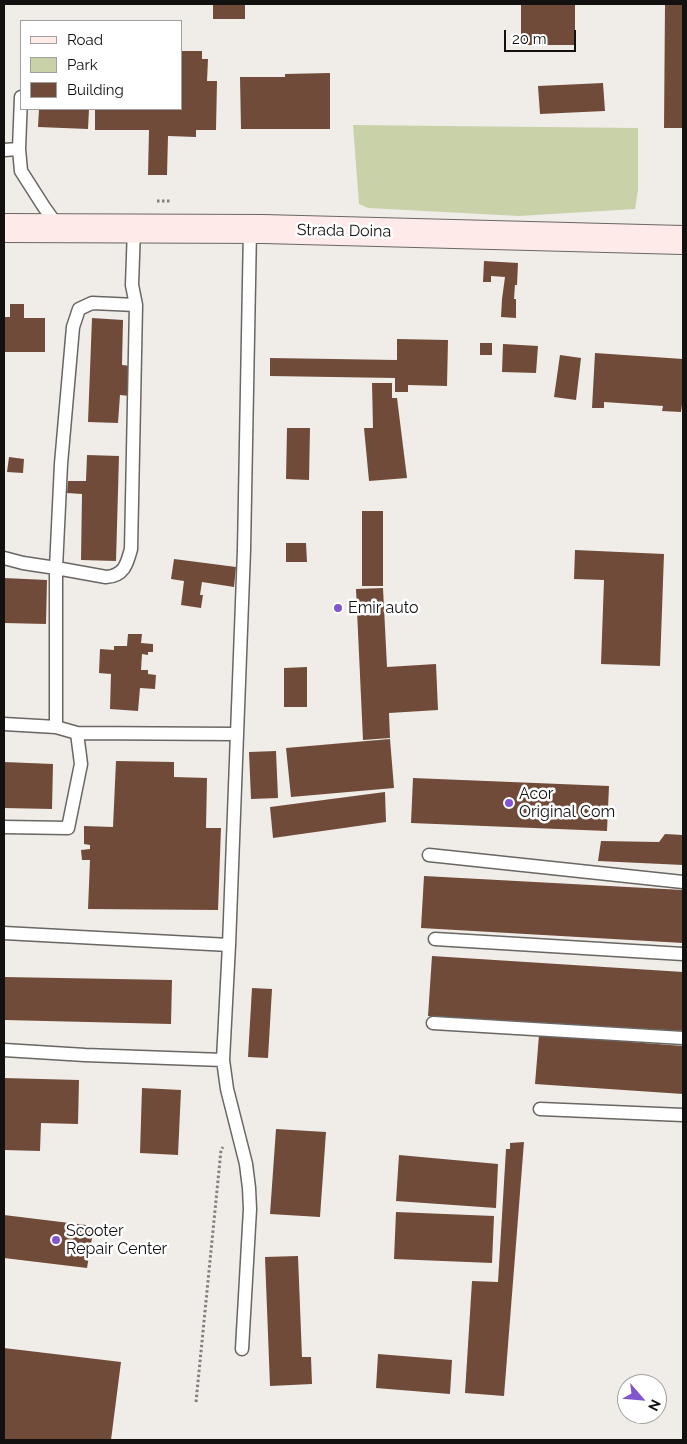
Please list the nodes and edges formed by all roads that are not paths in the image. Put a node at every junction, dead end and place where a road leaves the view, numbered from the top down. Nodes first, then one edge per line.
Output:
1 (20, 110) edge
2 (19, 149) junction
3 (4, 150) edge
4 (4, 228) edge
5 (60, 228) junction
6 (134, 228) junction
7 (250, 229) junction
8 (683, 240) edge
9 (136, 305) junction
10 (4, 558) edge
11 (56, 568) junction
12 (4, 724) edge
13 (56, 727) junction
14 (77, 733) junction
15 (236, 734) junction
16 (4, 827) edge
17 (429, 854) dead end
18 (683, 882) edge
19 (4, 933) edge
20 (435, 939) dead end
21 (229, 945) junction
22 (683, 954) edge
23 (433, 1023) dead end
24 (683, 1038) edge
25 (4, 1050) edge
26 (224, 1060) junction
27 (540, 1109) dead end
28 (683, 1115) edge
29 (242, 1349) dead end

1 - 2 lane
2 - 3 lane
2 - 5 lane
4 - 5 main road, Strada Doina
5 - 6 main road, Strada Doina
6 - 7 main road, Strada Doina
6 - 9 lane
7 - 8 main road, Strada Doina
7 - 15 lane
9 - 11 lane
9 - 11 lane
10 - 11 lane
11 - 13 lane
12 - 13 lane
13 - 14 lane
14 - 15 lane
14 - 16 lane
15 - 21 lane
17 - 18 lane
19 - 21 lane
20 - 22 lane
21 - 26 lane
23 - 24 lane
25 - 26 lane
26 - 29 lane
27 - 28 lane

